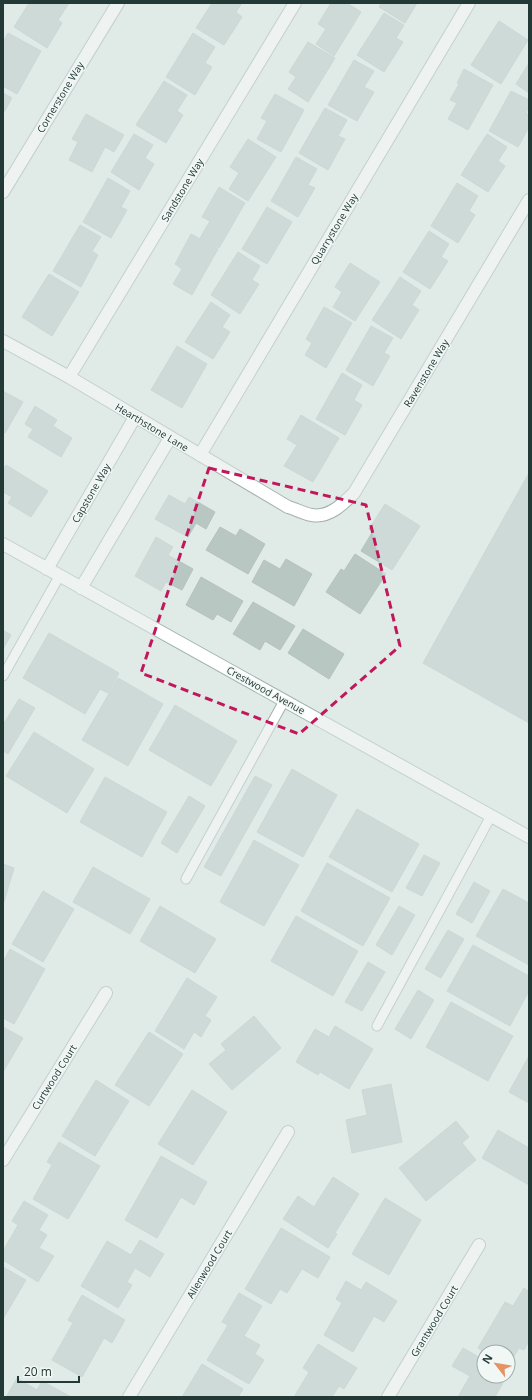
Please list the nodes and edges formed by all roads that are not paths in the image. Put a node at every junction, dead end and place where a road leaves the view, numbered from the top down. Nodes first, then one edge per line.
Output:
1 (118, 3) edge
2 (295, 3) edge
3 (469, 3) edge
4 (3, 192) edge
5 (529, 200) edge
6 (3, 341) edge
7 (68, 377) junction
8 (135, 417) junction
9 (170, 438) junction
10 (200, 455) junction
11 (301, 511) joint
12 (3, 544) edge
13 (47, 569) junction
14 (60, 576) junction
15 (82, 588) junction
16 (3, 676) edge
17 (284, 700) junction
18 (491, 816) junction
19 (529, 837) edge
20 (186, 879) dead end
21 (106, 993) dead end
22 (377, 1026) dead end
23 (288, 1132) dead end
24 (3, 1160) edge
25 (479, 1245) dead end
26 (129, 1397) edge
27 (388, 1397) edge

1 - 4 street, Cornerstone Way
2 - 7 street, Sandstone Way
3 - 10 street, Quarrystone Way
5 - 11 street, Ravenstone Way
6 - 7 street, Hearthstone Lane
7 - 8 street, Hearthstone Lane
8 - 9 street, Hearthstone Lane
8 - 13 street, Capstone Way
9 - 10 street, Hearthstone Lane
9 - 15 street
10 - 11 street, Hearthstone Lane
12 - 13 street, Crestwood Avenue
13 - 14 street, Crestwood Avenue
14 - 15 street, Crestwood Avenue
14 - 16 lane
15 - 17 street, Crestwood Avenue
17 - 18 street, Crestwood Avenue
17 - 20 lane
18 - 19 street, Crestwood Avenue
18 - 22 lane
21 - 24 street, Curtwood Court
23 - 26 street, Allenwood Court
25 - 27 street, Grantwood Court

